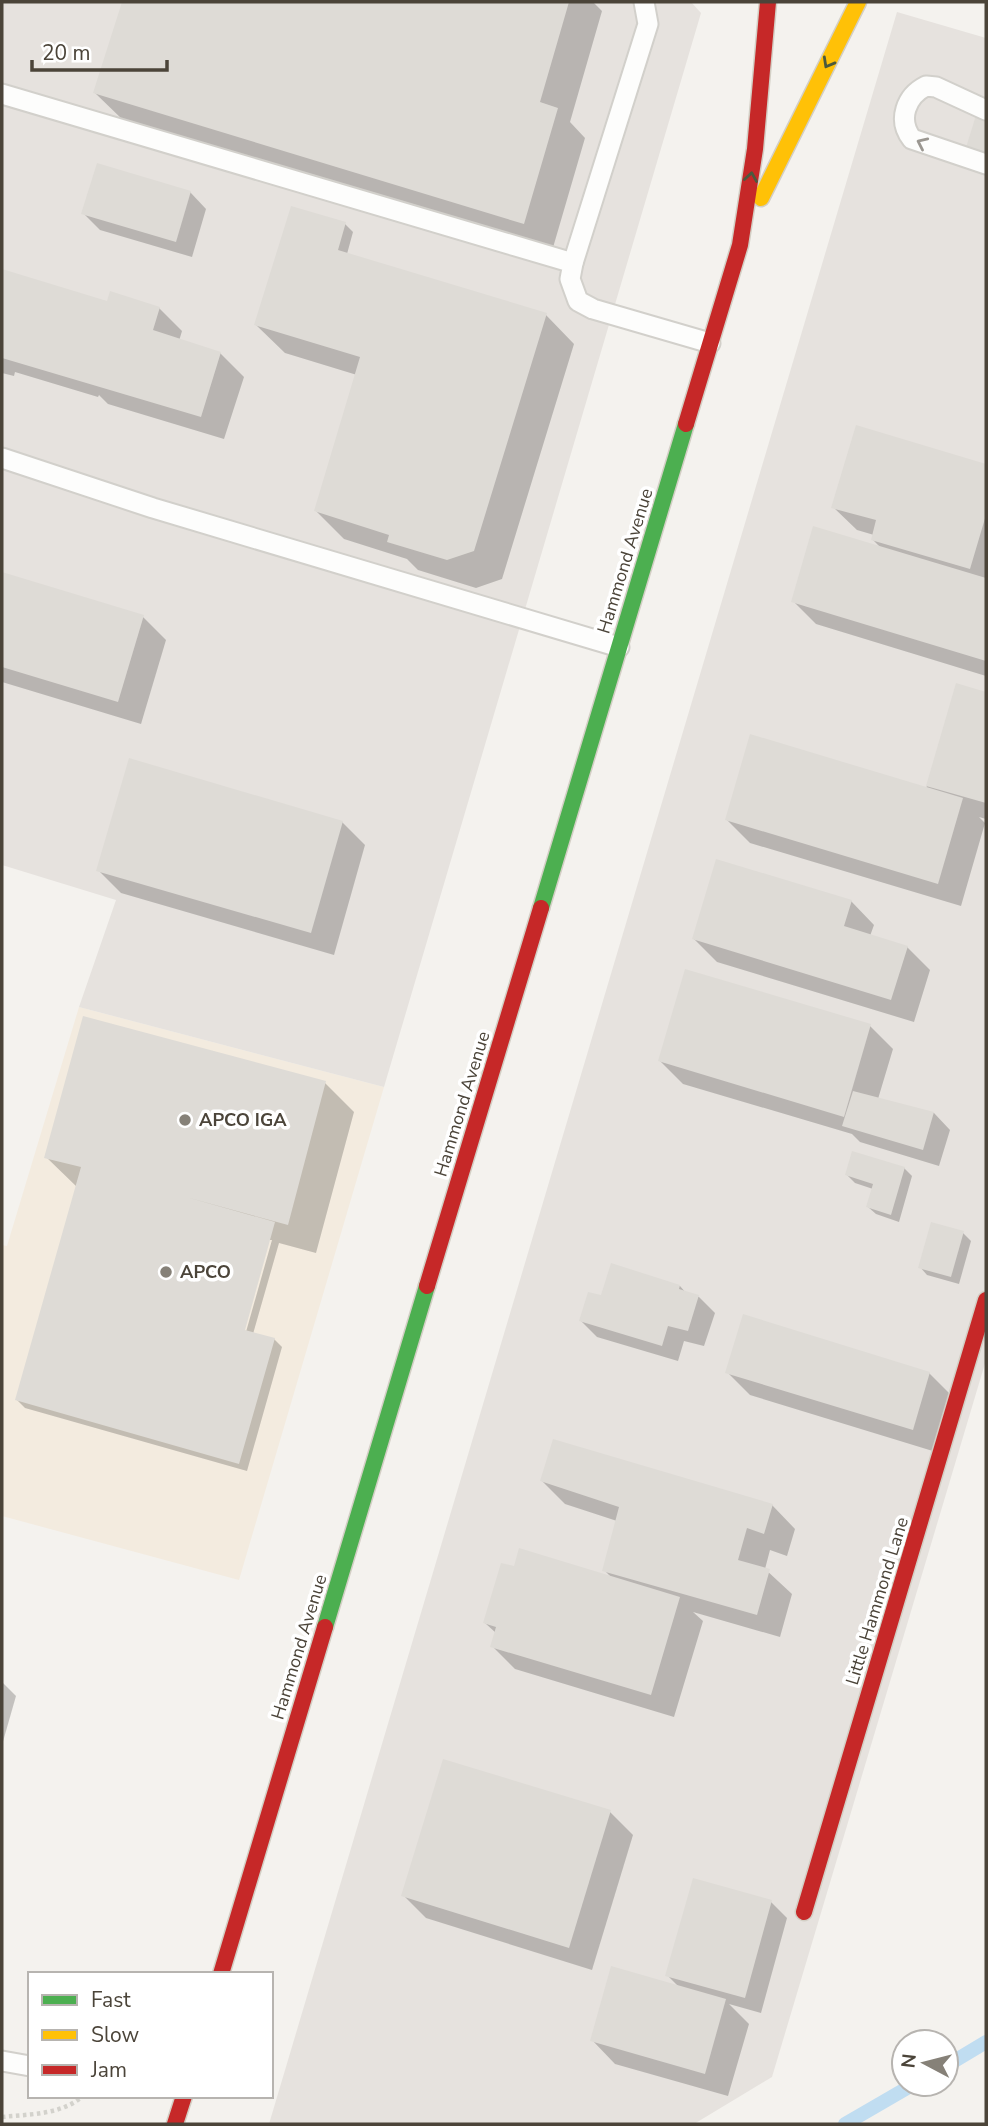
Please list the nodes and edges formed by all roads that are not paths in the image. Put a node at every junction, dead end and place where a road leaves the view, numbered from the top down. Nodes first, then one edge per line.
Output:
1 (644, 2) edge
2 (768, 2) edge
3 (858, 2) edge
4 (2, 94) edge
5 (986, 110) edge
6 (986, 164) edge
7 (740, 245) junction
8 (573, 263) junction
9 (710, 344) junction
10 (2, 458) edge
11 (619, 648) junction
12 (986, 1300) edge
13 (804, 1912) dead end
14 (222, 1972) edge
15 (2, 2061) edge
16 (28, 2066) edge
17 (183, 2098) edge
18 (175, 2124) edge

1 - 8 lane
7 -> 2 main road, Hammond Avenue
3 -> 7 main road, Hammond Avenue
4 - 8 lane
6 -> 5 lane
7 - 9 main road, Hammond Avenue
8 - 9 lane
9 - 11 main road, Hammond Avenue
10 - 11 lane
11 - 14 main road, Hammond Avenue
12 - 13 main road, Little Hammond Lane
15 - 16 lane
17 - 18 main road

